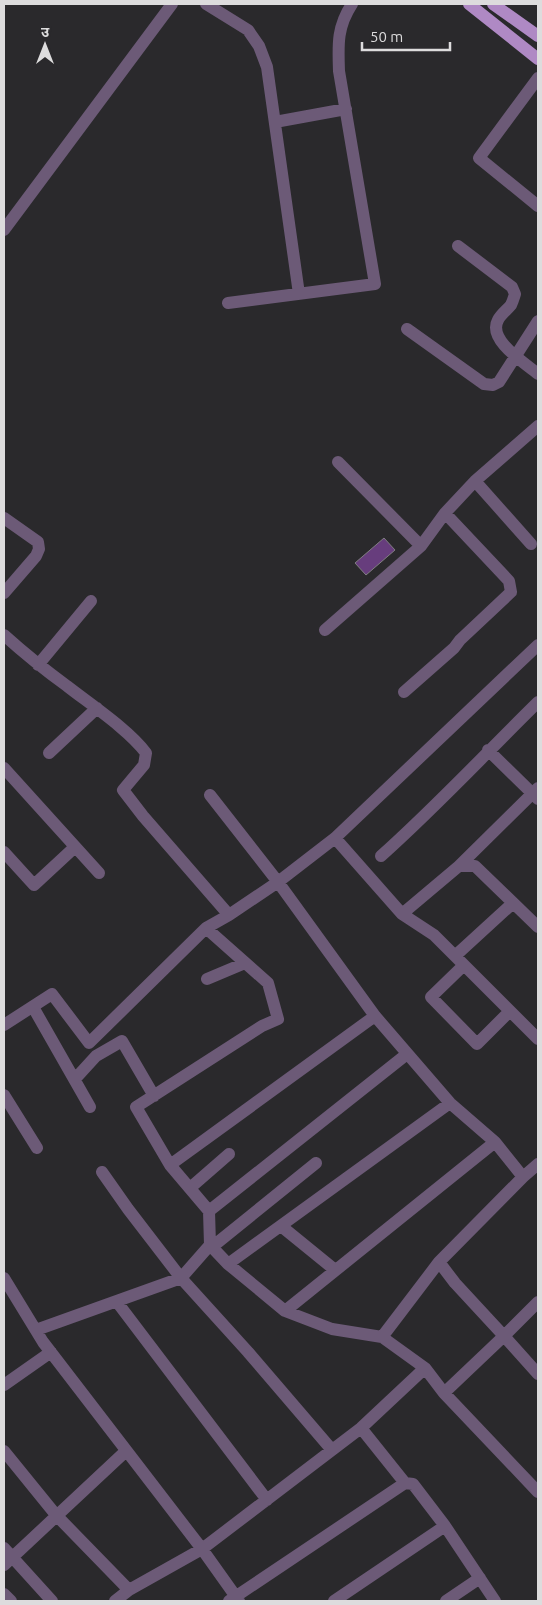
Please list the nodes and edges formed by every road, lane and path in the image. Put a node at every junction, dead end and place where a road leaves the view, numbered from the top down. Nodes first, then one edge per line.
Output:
1 (172, 4) edge
2 (206, 4) edge
3 (352, 4) edge
4 (469, 4) edge
5 (493, 4) edge
6 (538, 36) edge
7 (538, 59) edge
8 (538, 78) edge
9 (346, 109) junction
10 (275, 122) junction
11 (538, 206) edge
12 (4, 230) edge
13 (458, 246) dead end
14 (299, 294) junction
15 (228, 303) dead end
16 (538, 321) edge
17 (407, 329) dead end
18 (516, 356) junction
19 (538, 374) edge
20 (538, 426) edge
21 (338, 462) dead end
22 (475, 481) junction
23 (445, 513) junction
24 (4, 518) edge
25 (531, 544) dead end
26 (421, 546) junction
27 (4, 593) edge
28 (91, 601) dead end
29 (325, 630) dead end
30 (4, 635) edge
31 (537, 648) edge
32 (38, 665) junction
33 (404, 692) dead end
34 (538, 702) edge
35 (97, 708) junction
36 (488, 750) junction
37 (49, 753) dead end
38 (4, 768) edge
39 (536, 793) edge
40 (210, 796) dead end
41 (334, 838) junction
42 (75, 847) junction
43 (4, 852) edge
44 (381, 856) dead end
45 (459, 866) junction
46 (99, 873) dead end
47 (278, 882) junction
48 (513, 903) junction
49 (402, 914) junction
50 (229, 915) junction
51 (538, 927) edge
52 (206, 928) junction
53 (459, 961) junction
54 (245, 963) junction
55 (207, 979) dead end
56 (33, 1007) junction
57 (510, 1011) junction
58 (375, 1016) junction
59 (4, 1025) edge
60 (538, 1039) edge
61 (408, 1054) junction
62 (75, 1079) junction
63 (4, 1095) edge
64 (154, 1096) junction
65 (450, 1103) junction
66 (90, 1107) dead end
67 (495, 1142) junction
68 (37, 1148) dead end
69 (229, 1154) dead end
70 (316, 1163) dead end
71 (170, 1164) junction
72 (538, 1164) edge
73 (102, 1172) dead end
74 (523, 1177) junction
75 (190, 1188) junction
76 (209, 1210) junction
77 (282, 1226) junction
78 (211, 1246) junction
79 (439, 1262) junction
80 (228, 1264) junction
81 (335, 1270) junction
82 (4, 1278) edge
83 (181, 1278) junction
84 (117, 1302) junction
85 (538, 1302) edge
86 (285, 1311) junction
87 (36, 1330) junction
88 (504, 1336) junction
89 (382, 1337) junction
90 (51, 1352) junction
91 (425, 1368) junction
92 (538, 1374) edge
93 (4, 1385) edge
94 (444, 1393) junction
95 (361, 1428) junction
96 (332, 1450) junction
97 (4, 1451) edge
98 (126, 1451) junction
99 (405, 1483) junction
100 (538, 1492) edge
101 (267, 1500) junction
102 (56, 1515) junction
103 (444, 1526) junction
104 (202, 1549) junction
105 (7, 1557) edge
106 (480, 1578) junction
107 (129, 1590) junction
108 (4, 1594) edge
109 (235, 1599) edge
110 (11, 1601) edge
111 (52, 1601) edge
112 (116, 1601) edge
113 (334, 1601) edge
114 (446, 1601) edge
115 (495, 1601) edge

1 - 12 street
2 - 10 street
3 - 9 street
4 - 7 main road
5 - 6 main road
8 - 11 street
9 - 10 street
9 - 14 street
10 - 14 street
13 - 18 street
14 - 15 street
16 - 18 street
17 - 18 street
18 - 19 street
20 - 22 street
21 - 26 street
22 - 23 street
22 - 25 street
23 - 26 street
23 - 33 street
24 - 27 street
26 - 29 street
28 - 32 street
30 - 32 street
31 - 41 street
32 - 35 street
34 - 36 street
35 - 37 street
35 - 50 street
36 - 39 street
36 - 44 street
38 - 42 street
39 - 45 street
40 - 47 street
41 - 47 street
41 - 49 street
42 - 43 street
42 - 46 street
45 - 48 street
45 - 49 street
47 - 50 street
47 - 58 street
48 - 51 street
48 - 53 street
49 - 53 street
50 - 52 street
52 - 54 street
52 - 56 street
53 - 57 street
53 - 57 street
54 - 55 street
54 - 64 street
56 - 59 street
56 - 62 street
57 - 60 street
58 - 61 street
58 - 71 street
61 - 65 street
61 - 76 street
62 - 64 street
62 - 66 street
63 - 68 street
64 - 71 street
65 - 67 street
65 - 77 street
67 - 74 street
67 - 81 street
69 - 75 street
70 - 78 street
71 - 75 street
72 - 74 street
73 - 83 street
74 - 79 street
75 - 76 street
76 - 78 street
77 - 80 street
77 - 81 street
78 - 80 street
78 - 83 street
79 - 88 street
79 - 89 street
80 - 86 street
81 - 86 street
82 - 87 street
83 - 84 street
83 - 96 street
84 - 87 street
84 - 101 street
85 - 88 street
86 - 89 street
87 - 90 street
88 - 92 street
88 - 94 street
89 - 91 street
90 - 93 street
90 - 98 street
91 - 94 street
91 - 95 street
94 - 100 street
95 - 96 street
95 - 99 street
96 - 101 street
97 - 102 street
98 - 102 street
98 - 104 street
99 - 103 street
99 - 109 street
101 - 104 street
102 - 105 street
102 - 107 street
103 - 106 street
103 - 113 street
104 - 107 street
104 - 109 street
105 - 111 street
106 - 114 street
106 - 115 street
107 - 112 street
108 - 110 street

